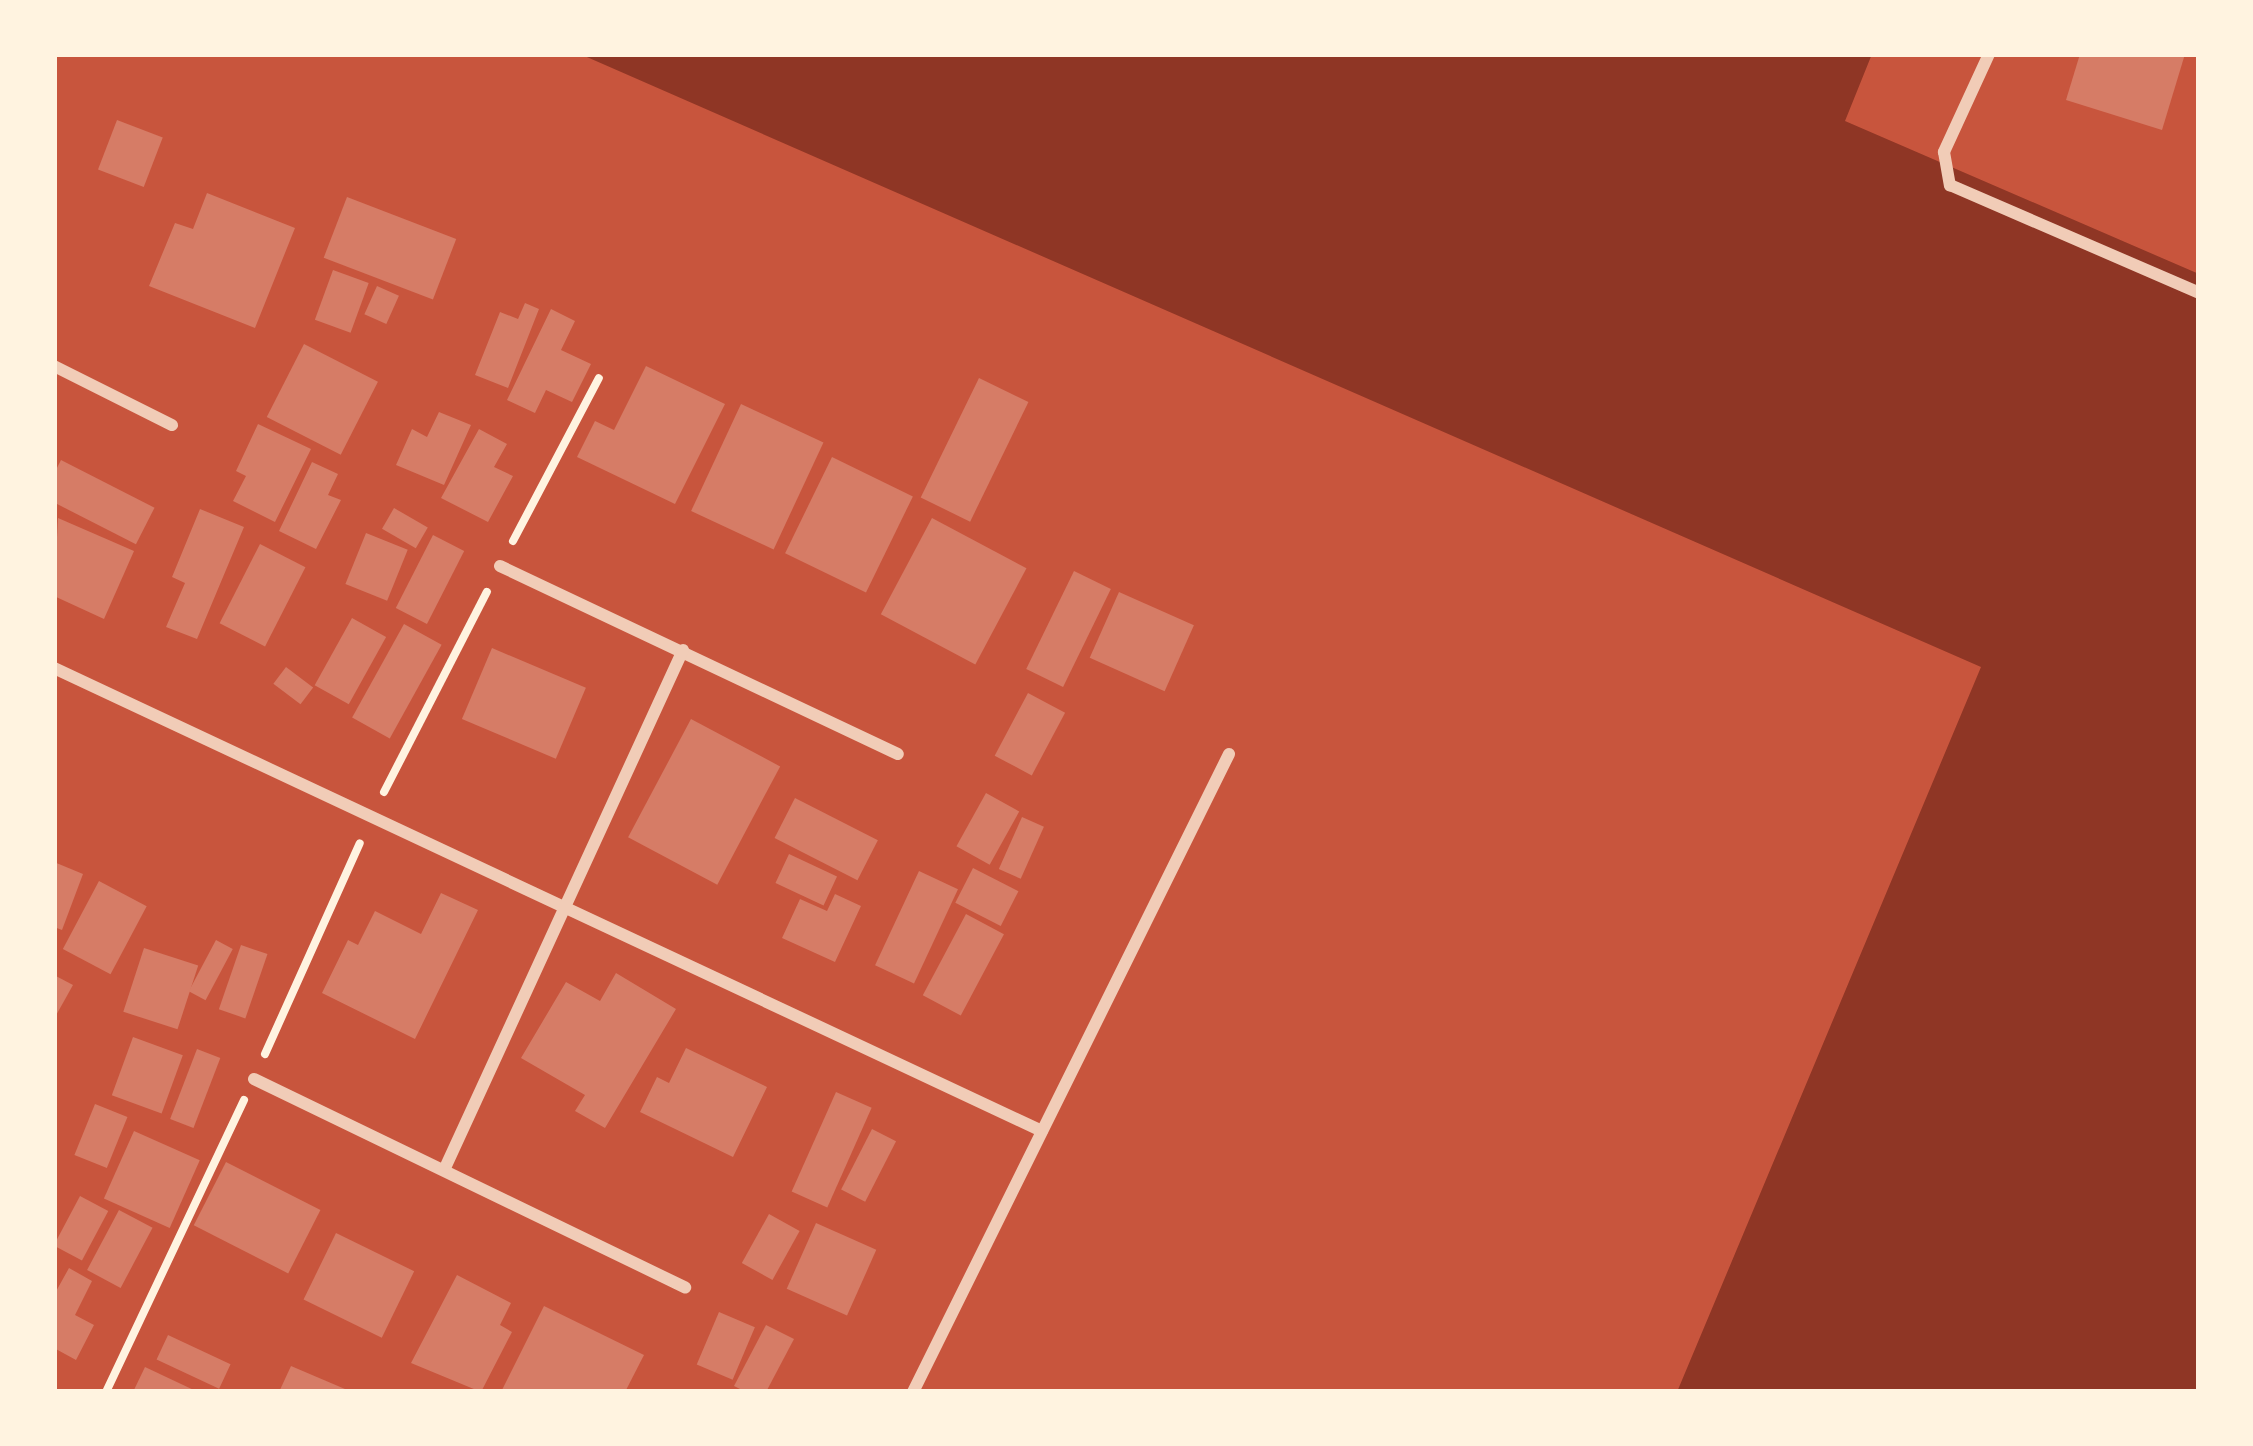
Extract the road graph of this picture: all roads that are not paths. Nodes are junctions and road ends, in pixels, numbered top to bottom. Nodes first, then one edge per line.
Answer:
1 (1989, 54) edge
2 (2199, 293) edge
3 (54, 366) edge
4 (172, 424) dead end
5 (500, 566) road end
6 (682, 650) junction
7 (54, 668) edge
8 (898, 754) dead end
9 (1229, 754) dead end
10 (561, 906) junction
11 (254, 1079) road end
12 (1042, 1132) junction
13 (445, 1168) junction
14 (685, 1288) dead end
15 (913, 1392) edge

1 - 2 street
3 - 4 street
5 - 6 street
6 - 8 street
6 - 10 street
7 - 10 street
9 - 12 street
10 - 12 street
10 - 13 street
11 - 13 street
12 - 15 street
13 - 14 street

